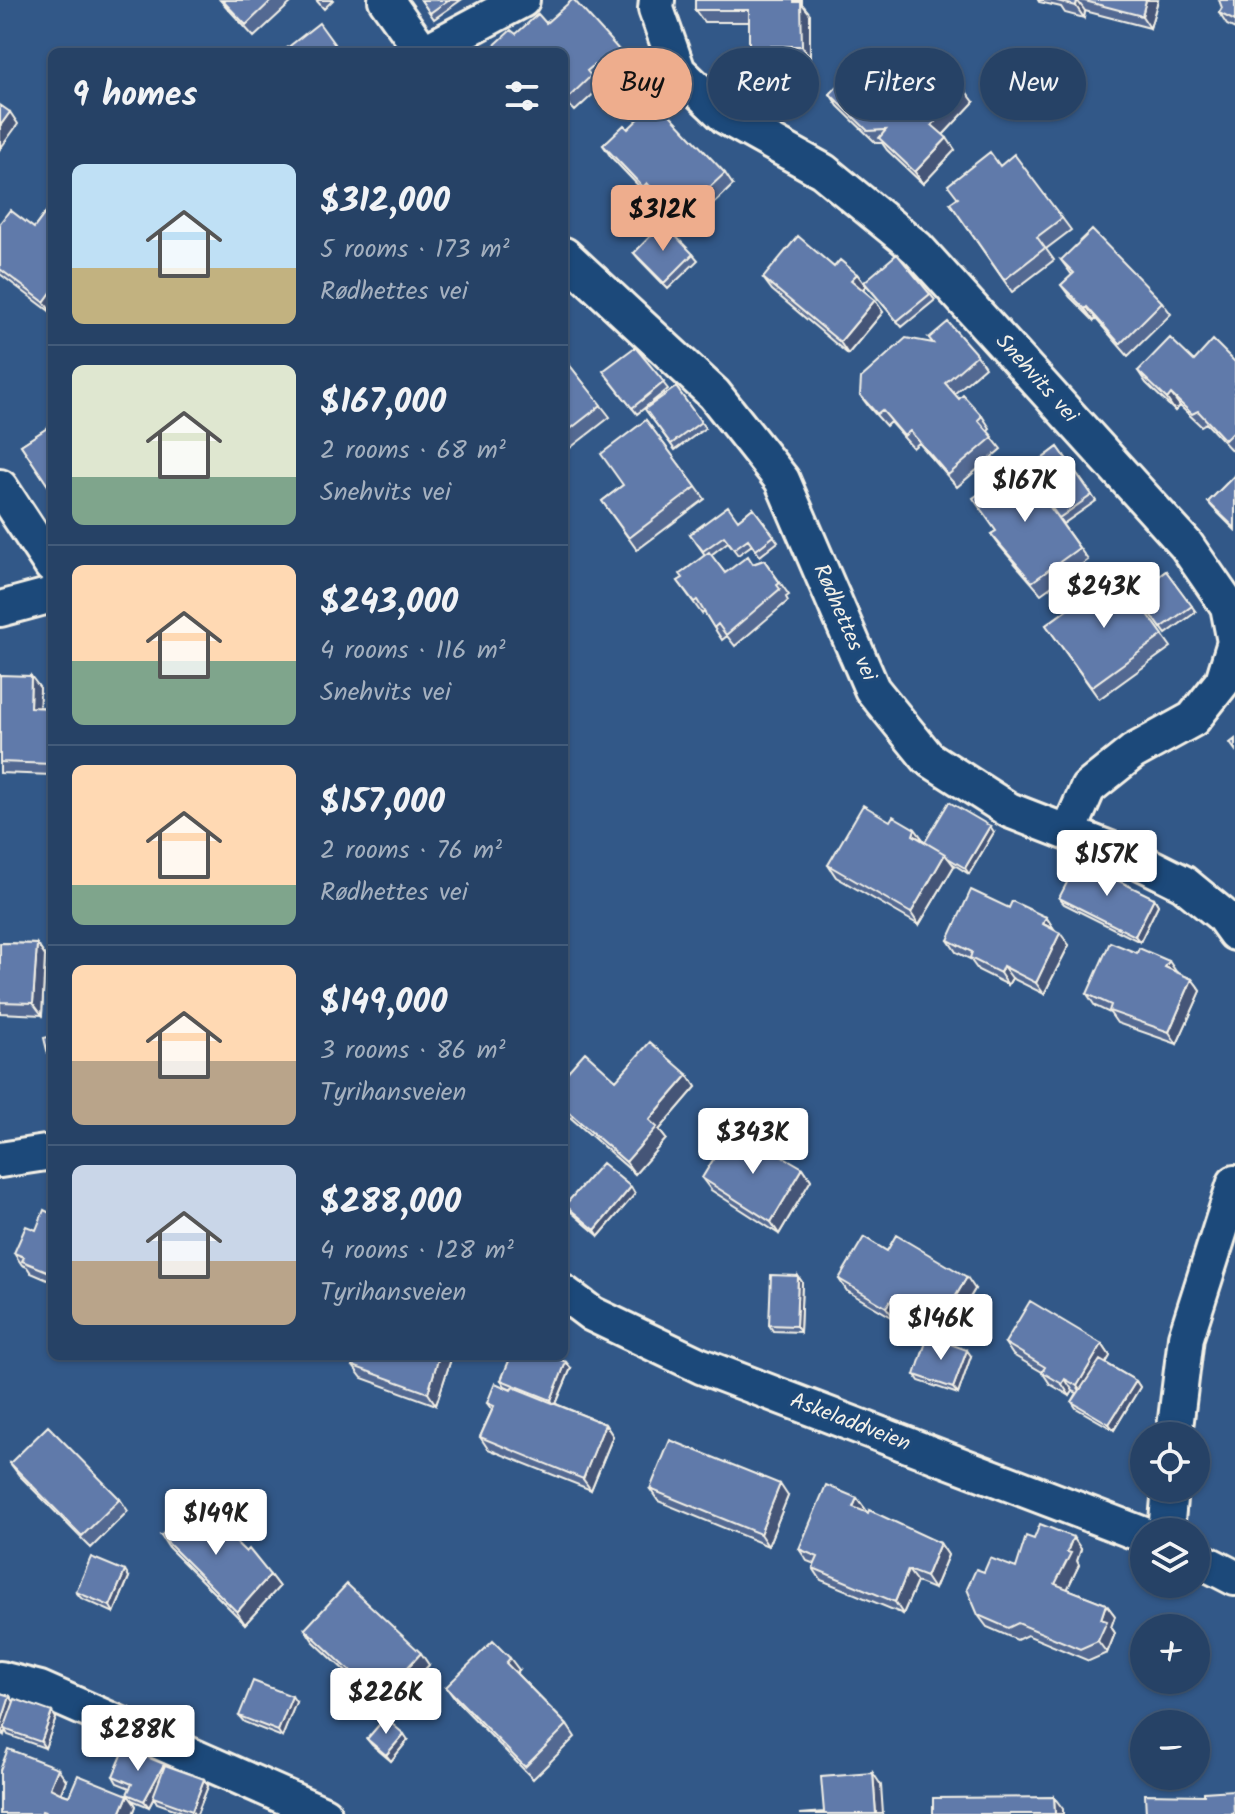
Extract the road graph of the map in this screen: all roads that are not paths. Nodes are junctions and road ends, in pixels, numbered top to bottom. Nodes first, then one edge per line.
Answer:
1 (386, 0) edge
2 (522, 0) edge
3 (657, 0) edge
4 (421, 48) edge
5 (432, 48) edge
6 (568, 259) edge
7 (0, 487) edge
8 (48, 560) edge
9 (48, 596) edge
10 (0, 609) edge
11 (1069, 831) junction
12 (1235, 933) edge
13 (48, 1153) edge
14 (0, 1160) edge
15 (1235, 1183) edge
16 (568, 1296) edge
17 (1176, 1422) edge
18 (1130, 1530) edge
19 (1210, 1565) edge
20 (1235, 1578) edge
21 (0, 1679) edge
22 (324, 1814) edge

1 - 4 street
2 - 5 street
3 - 11 street, Snehvits vei
6 - 11 street, Rødhettes vei
7 - 8 street
9 - 10 street
11 - 12 street, Rødhettes vei
13 - 14 street
15 - 17 street
16 - 18 street, Askeladdveien
19 - 20 street
21 - 22 street

